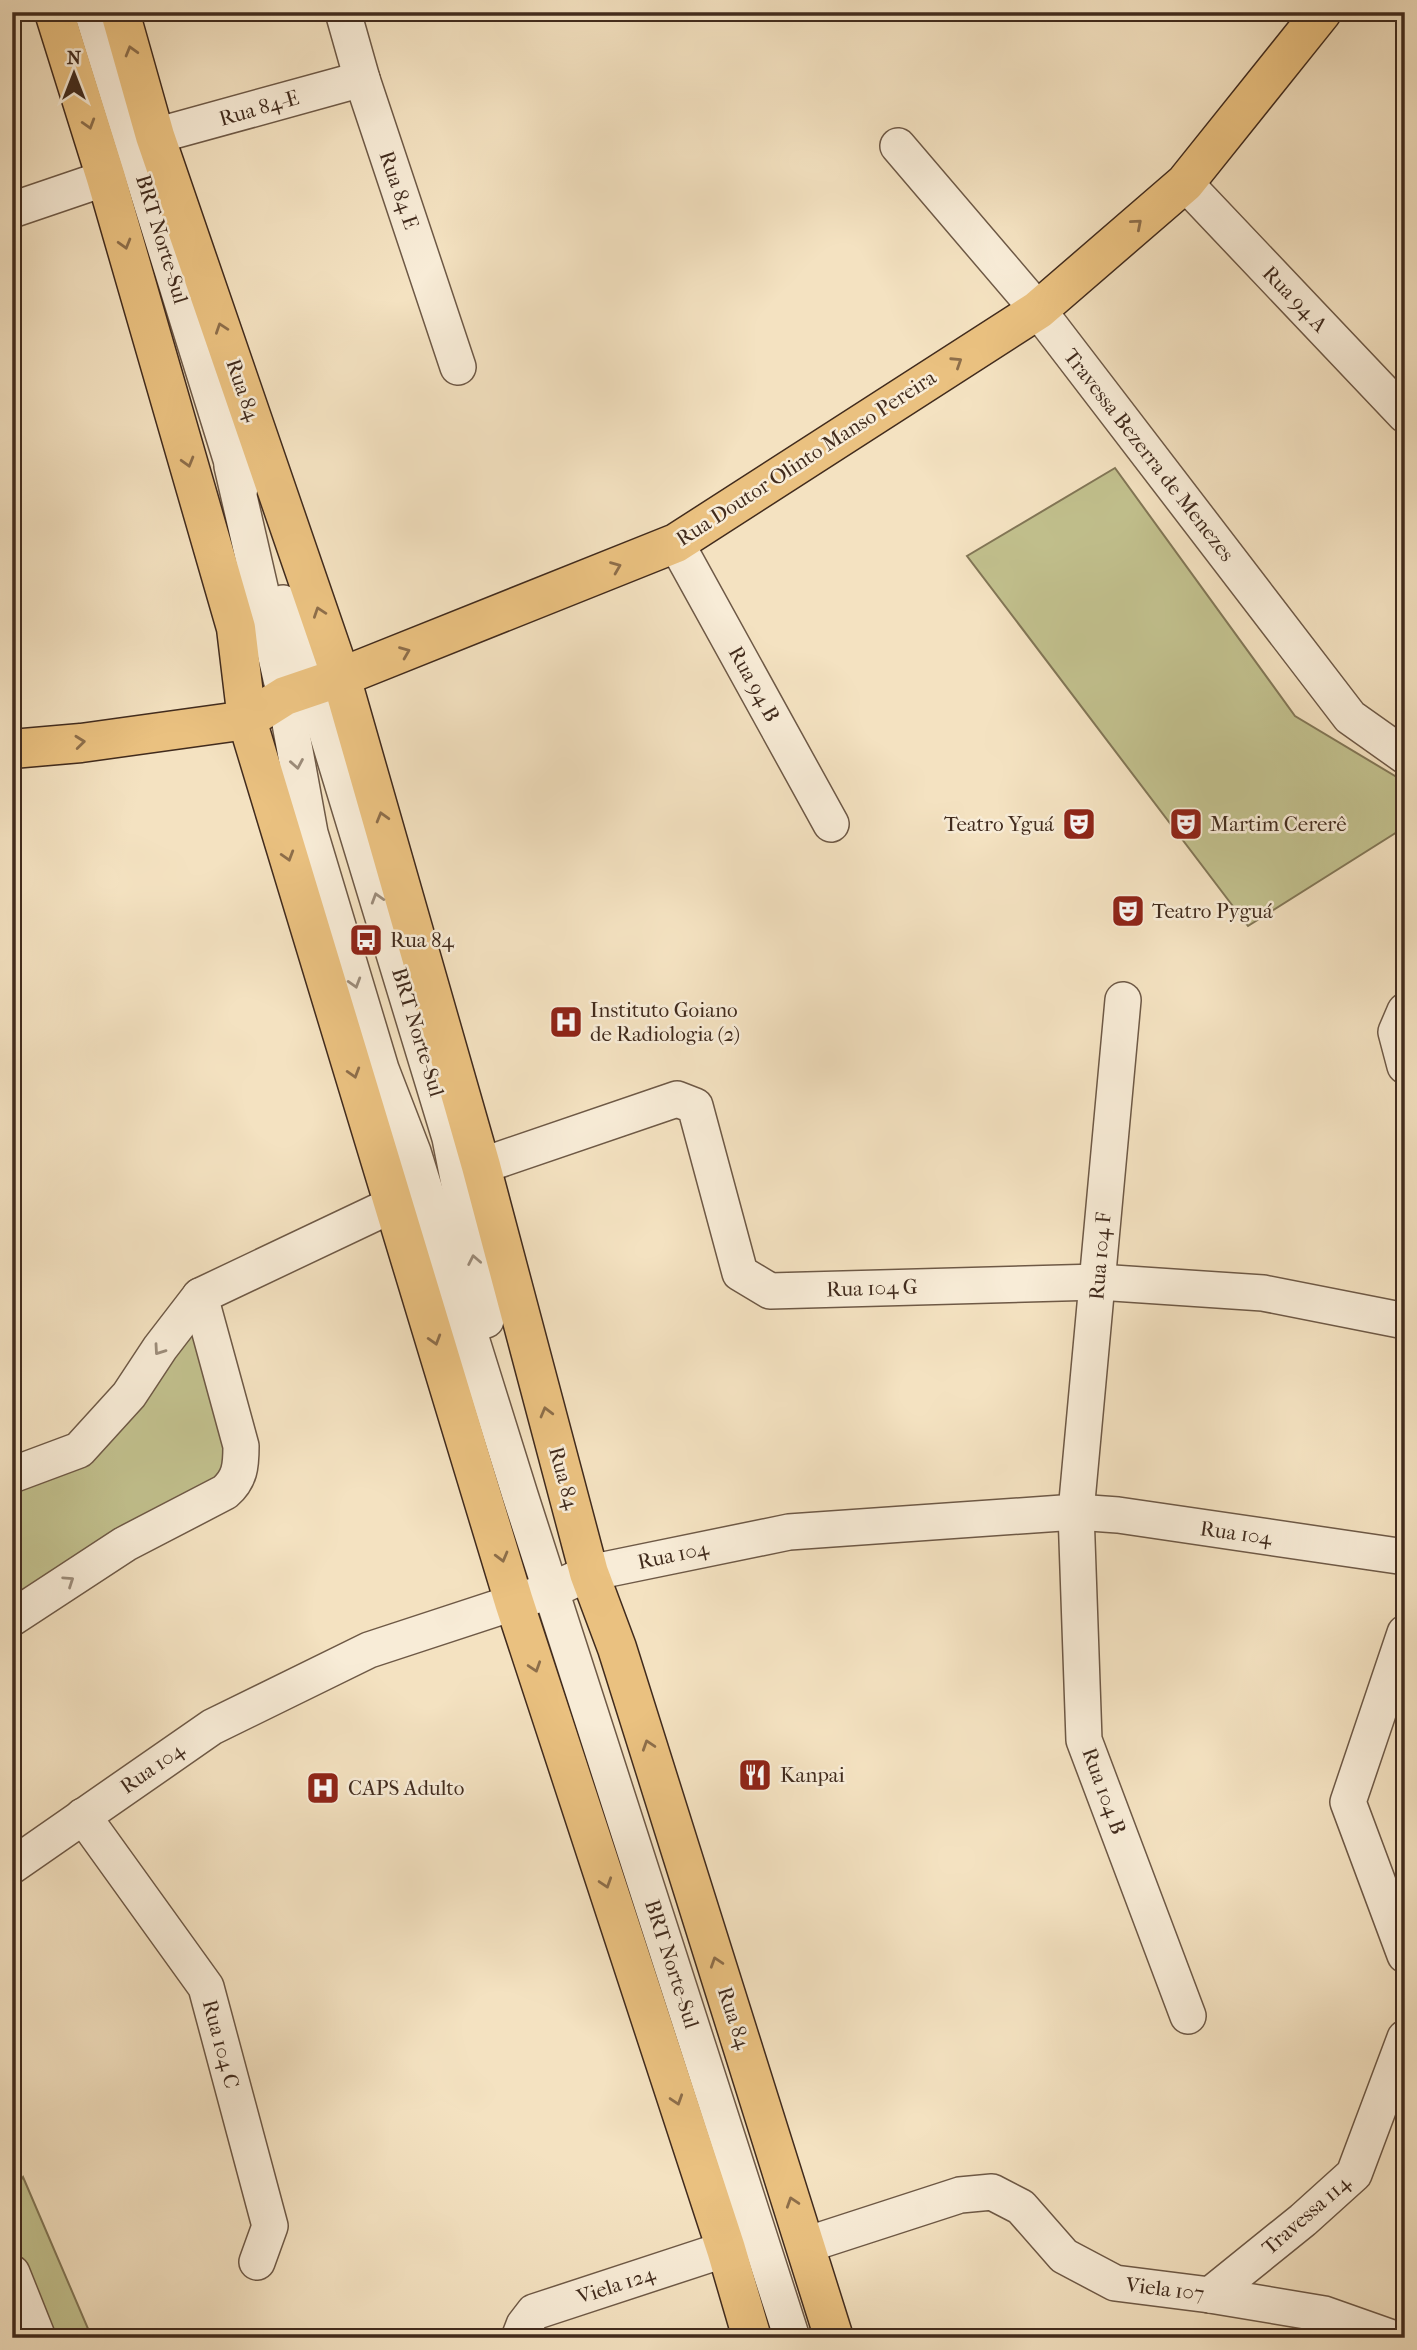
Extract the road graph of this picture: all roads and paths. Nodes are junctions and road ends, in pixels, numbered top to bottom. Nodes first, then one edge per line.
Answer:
1 (54, 12) edge
2 (92, 12) edge
3 (120, 12) edge
4 (344, 12) edge
5 (1322, 12) edge
6 (362, 79) junction
7 (156, 136) junction
8 (898, 146) dead end
9 (106, 178) junction
10 (1185, 183) junction
11 (12, 210) edge
12 (1038, 310) junction
13 (458, 367) dead end
14 (1405, 415) edge
15 (676, 543) junction
16 (313, 687) junction
17 (247, 720) junction
18 (12, 749) edge
19 (1405, 756) edge
20 (831, 824) dead end
21 (1123, 1000) dead end
22 (1405, 1011) edge
23 (1405, 1066) edge
24 (481, 1166) junction
25 (394, 1204) junction
26 (1098, 1282) junction
27 (200, 1296) junction
28 (1405, 1321) edge
29 (12, 1475) edge
30 (519, 1493) junction
31 (1076, 1512) junction
32 (1405, 1557) edge
33 (589, 1573) junction
34 (552, 1590) junction
35 (514, 1602) junction
36 (12, 1618) edge
37 (1405, 1633) edge
38 (83, 1816) junction
39 (12, 1866) edge
40 (1405, 1955) edge
41 (1188, 2016) dead end
42 (1405, 2038) edge
43 (806, 2245) junction
44 (726, 2249) junction
45 (257, 2262) dead end
46 (12, 2273) edge
47 (1210, 2295) junction
48 (38, 2338) edge
49 (519, 2338) edge
50 (752, 2338) edge
51 (792, 2338) edge
52 (834, 2338) edge
53 (1392, 2338) edge

1 -> 9 main road
2 - 16 street, BRT Norte-Sul
7 -> 3 main road, Rua 84
4 - 6 street, Rua 84 E
5 - 10 main road, Rua Doutor Olinto Manso Pereira
6 - 7 street, Rua 84-E
6 - 13 street, Rua 84 E
16 -> 7 main road, Rua 84
8 - 12 street, Travessa Bezerra de Menezes
9 - 11 street
9 -> 17 main road
12 -> 10 main road, Rua Doutor Olinto Manso Pereira
10 - 14 street, Rua 94 A
15 -> 12 main road, Rua Doutor Olinto Manso Pereira
12 - 19 street, Travessa Bezerra de Menezes
16 -> 15 main road, Rua Doutor Olinto Manso Pereira
15 - 20 street, Rua 94 B
16 - 17 main road, Rua Doutor Olinto Manso Pereira
24 -> 16 main road, Rua 84
30 -> 16 street, BRT Norte-Sul
16 -> 30 street, BRT Norte-Sul
18 -> 17 main road, Rua Doutor Olinto Manso Pereira
17 -> 25 main road
21 - 26 street, Rua 104 F
22 - 23 street
24 - 26 street, Rua 104 G
33 -> 24 main road, Rua 84
25 - 27 street
25 -> 35 main road
26 - 28 street, Rua 104 G
26 - 31 street, Rua 104 F
27 -> 29 street
36 -> 27 street
30 - 34 street, BRT Norte-Sul
31 - 32 street, Rua 104
31 - 33 street, Rua 104
31 - 41 street, Rua 104 B
33 - 34 street, Rua 104
43 -> 33 main road, Rua 84
34 - 35 street, Rua 104
34 - 51 street, BRT Norte-Sul
35 - 38 street, Rua 104
35 -> 44 main road
37 - 40 street
38 - 39 street, Rua 104
38 - 45 street, Rua 104 C
42 - 47 street, Travessa 114
43 - 47 street, Viela 107
43 - 52 main road, Rua 84
44 - 49 street, Viela 124
44 - 50 main road
46 - 48 street
47 - 53 street, Viela 107

